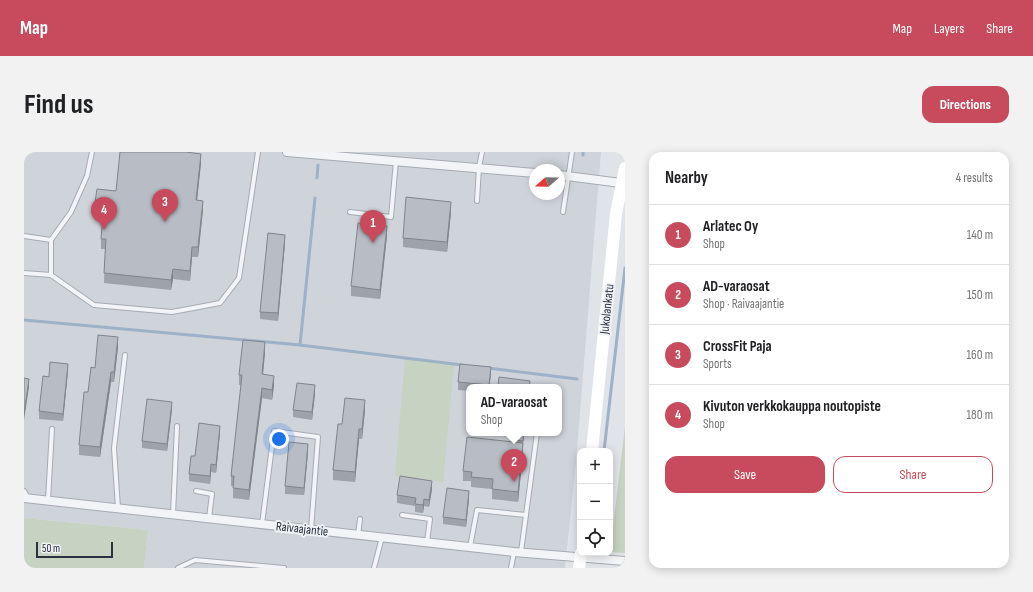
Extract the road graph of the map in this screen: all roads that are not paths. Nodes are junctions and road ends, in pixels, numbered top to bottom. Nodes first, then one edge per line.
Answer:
1 (92, 152) edge
2 (258, 152) edge
3 (287, 152) edge
4 (482, 152) edge
5 (572, 152) edge
6 (396, 161) junction
7 (479, 167) junction
8 (625, 168) edge
9 (529, 172) edge
10 (565, 176) edge
11 (569, 176) junction
12 (621, 183) junction
13 (477, 201) dead end
14 (350, 212) dead end
15 (563, 212) dead end
16 (24, 236) edge
17 (51, 240) junction
18 (24, 273) edge
19 (52, 275) junction
20 (125, 355) dead end
21 (177, 426) dead end
22 (52, 429) dead end
23 (537, 436) edge
24 (592, 448) edge
25 (24, 491) edge
26 (196, 491) dead end
27 (26, 499) edge
28 (48, 501) junction
29 (118, 508) junction
30 (173, 515) junction
31 (402, 515) dead end
32 (526, 516) junction
33 (209, 518) junction
34 (360, 519) dead end
35 (262, 524) junction
36 (311, 530) junction
37 (358, 535) junction
38 (382, 537) junction
39 (427, 542) junction
40 (470, 547) junction
41 (518, 552) junction
42 (580, 559) edge
43 (625, 561) edge
44 (178, 568) edge
45 (284, 568) edge
46 (374, 568) edge
47 (511, 568) edge

1 - 17 lane
2 - 19 lane
3 - 6 street
4 - 7 lane
5 - 11 lane
6 - 7 street
6 - 14 lane
7 - 9 street
7 - 13 lane
8 - 12 main road, Jukolankatu
10 - 11 street
11 - 12 street
11 - 15 lane
12 - 24 main road, Jukolankatu
16 - 17 lane
17 - 19 lane
18 - 19 lane
20 - 29 lane
21 - 30 lane
22 - 28 lane
23 - 32 lane
25 - 27 lane
26 - 33 lane
27 - 28 street, Raivaajantie
28 - 29 street, Raivaajantie
29 - 30 street, Raivaajantie
30 - 33 street, Raivaajantie
31 - 39 lane
32 - 40 lane
32 - 41 lane
33 - 35 street, Raivaajantie
34 - 37 lane
35 - 36 street, Raivaajantie
35 - 36 lane
36 - 37 street, Raivaajantie
37 - 38 street, Raivaajantie
38 - 39 street, Raivaajantie
38 - 46 lane
39 - 40 street, Raivaajantie
40 - 41 street, Raivaajantie
41 - 42 street, Raivaajantie
41 - 47 lane
42 - 43 street, Raivaajantie
44 - 45 lane

